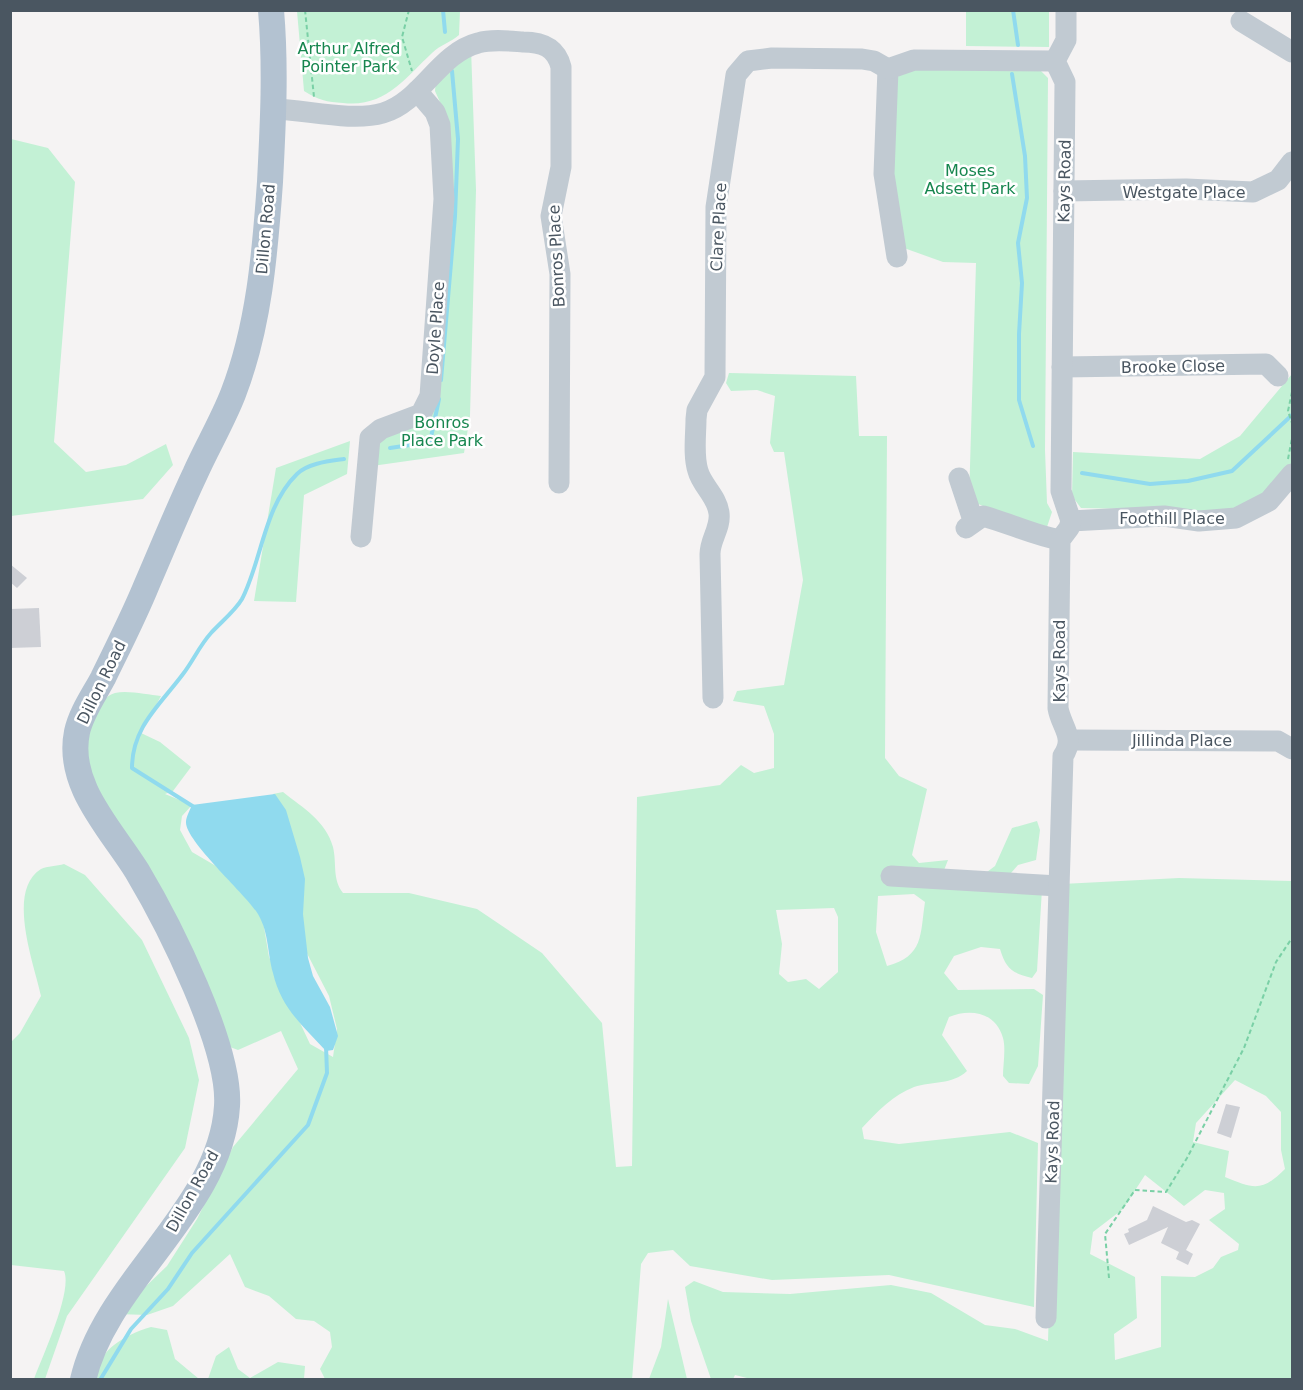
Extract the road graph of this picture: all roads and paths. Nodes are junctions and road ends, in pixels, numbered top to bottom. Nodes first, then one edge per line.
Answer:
1 (271, 10) edge
2 (305, 10) edge
3 (409, 10) edge
4 (1066, 10) edge
5 (1237, 21) edge
6 (1293, 52) edge
7 (1055, 61) junction
8 (888, 69) junction
9 (417, 91) junction
10 (310, 100) dead end
11 (274, 109) junction
12 (1293, 162) edge
13 (1064, 191) junction
14 (897, 257) dead end
15 (1062, 367) junction
16 (1278, 376) dead end
17 (1293, 392) edge
18 (1293, 423) edge
19 (1293, 474) edge
20 (958, 478) dead end
21 (559, 483) dead end
22 (1071, 520) junction
23 (361, 537) dead end
24 (1060, 540) junction
25 (714, 698) dead end
26 (1070, 740) junction
27 (1293, 749) edge
28 (891, 876) dead end
29 (1058, 886) junction
30 (1293, 938) edge
31 (1109, 1278) dead end
32 (1046, 1318) dead end
33 (83, 1380) edge

1 - 11 main road, Dillon Road
2 - 10 path
3 - 9 path
4 - 7 street
5 - 6 street
7 - 8 street
7 - 13 street, Kays Road
8 - 14 street
8 - 25 street, Clare Place
9 - 11 street, Bonros Place
9 - 21 street, Bonros Place
9 - 23 street, Doyle Place
11 - 33 main road, Dillon Road
12 - 13 street, Westgate Place
13 - 15 street, Kays Road
15 - 16 street, Brooke Close
15 - 22 street, Kays Road
17 - 18 path
19 - 22 street, Foothill Place
20 - 24 street
22 - 24 street, Kays Road
24 - 26 street, Kays Road
26 - 27 street, Jillinda Place
26 - 29 street, Kays Road
28 - 29 street
29 - 32 street, Kays Road
30 - 31 path

